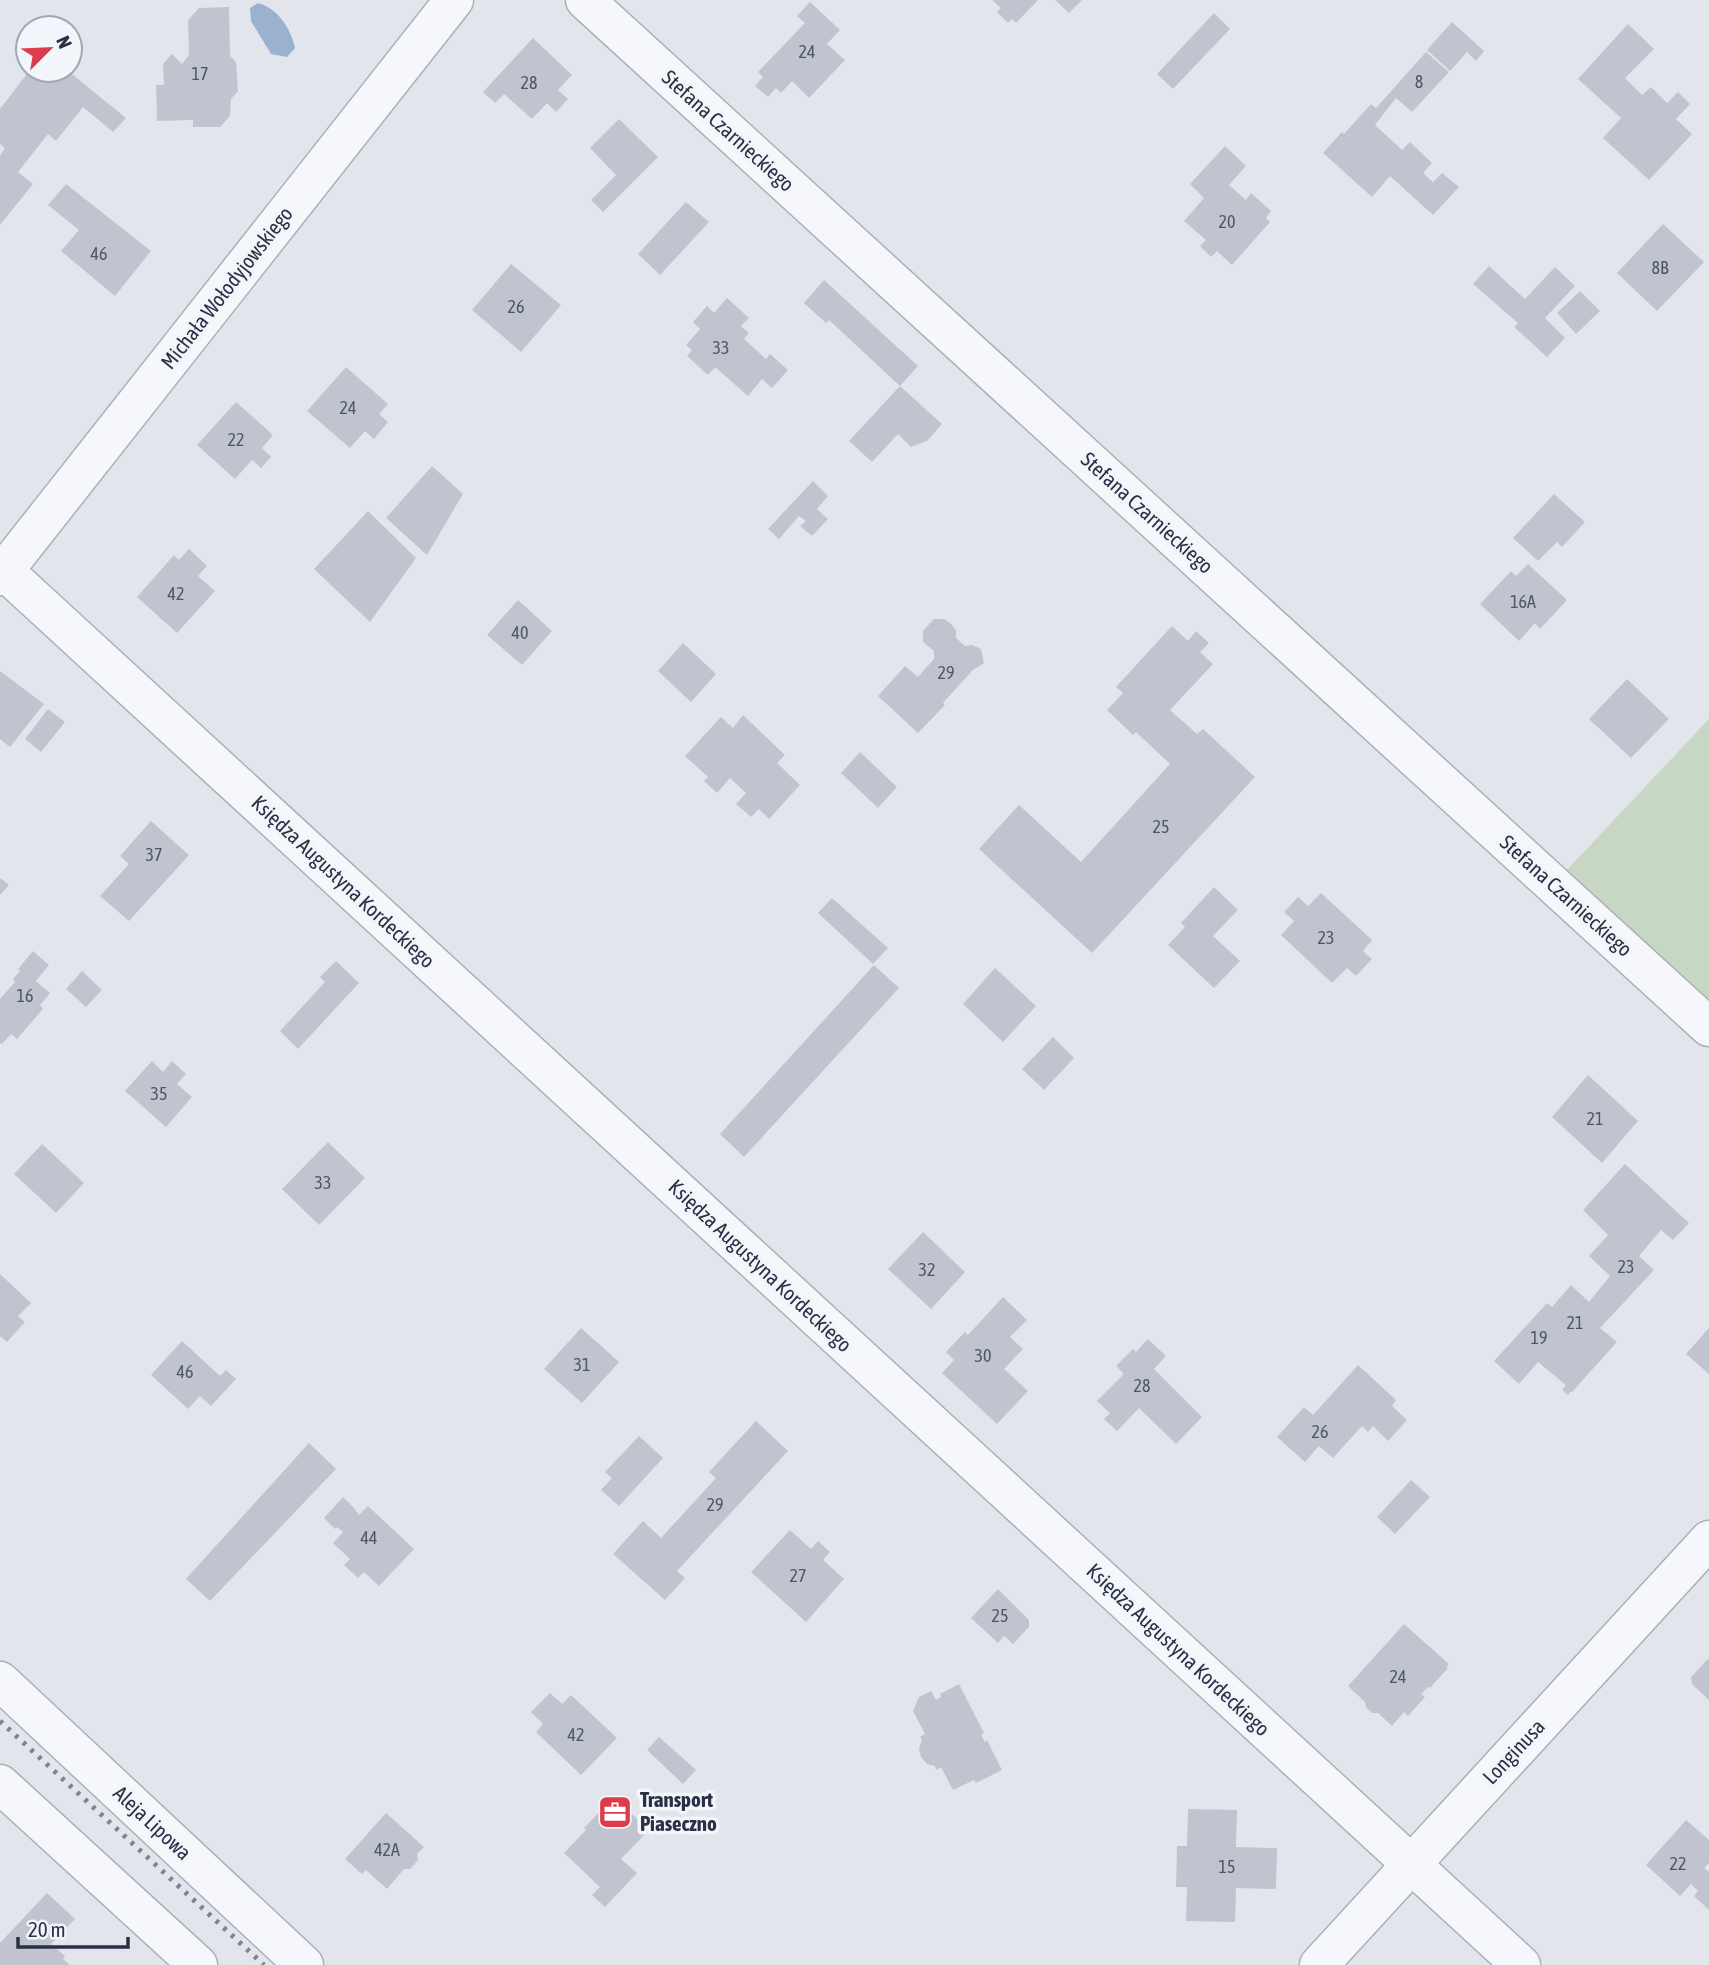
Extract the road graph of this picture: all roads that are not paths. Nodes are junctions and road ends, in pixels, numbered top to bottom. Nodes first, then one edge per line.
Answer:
1 (454, 0) edge
2 (585, 0) edge
3 (1, 571) edge
4 (1709, 1027) edge
5 (1709, 1540) edge
6 (0, 1681) edge
7 (0, 1784) edge
8 (1411, 1864) junction
9 (198, 1965) edge
10 (304, 1965) edge
11 (1319, 1965) edge
12 (1521, 1965) edge

1 - 3 street, Michała Wołodyjowskiego
2 - 4 street, Stefana Czarnieckiego
3 - 8 street, Księdza Augustyna Kordeckiego
5 - 8 street, Longinusa
6 - 10 street, Aleja Lipowa
7 - 9 street
8 - 11 street, Longinusa
8 - 12 street, Księdza Augustyna Kordeckiego

